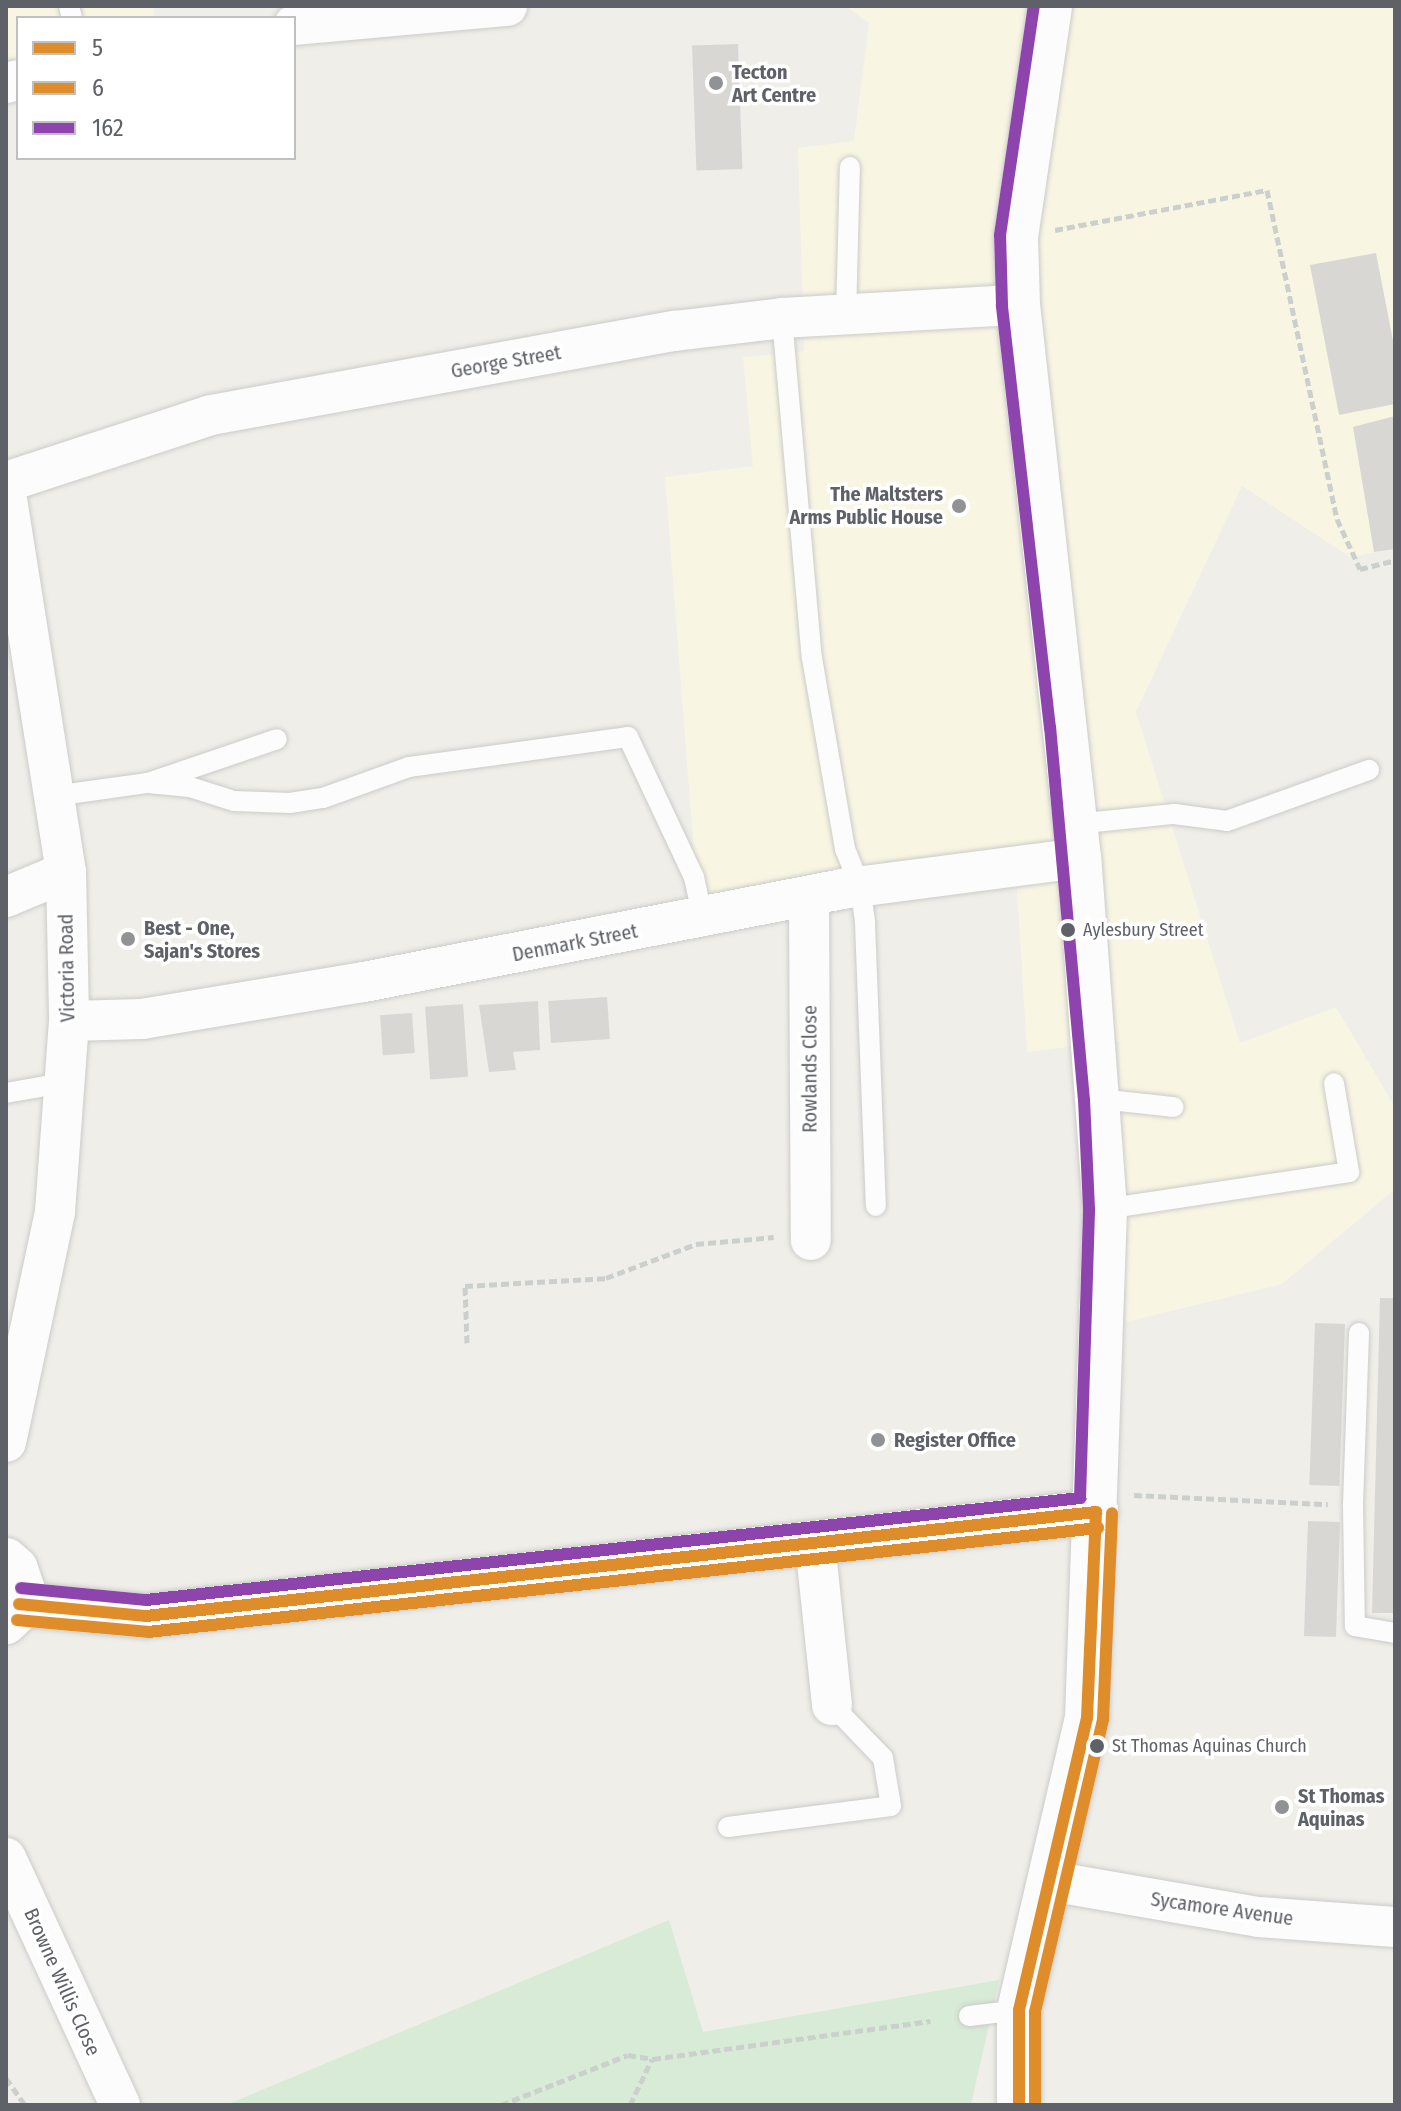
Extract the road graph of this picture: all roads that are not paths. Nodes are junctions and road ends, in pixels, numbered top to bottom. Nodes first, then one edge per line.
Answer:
1 (495, 6) edge
2 (507, 6) edge
3 (1050, 6) edge
4 (296, 25) edge
5 (850, 167) dead end
6 (1018, 305) junction
7 (846, 316) junction
8 (782, 318) junction
9 (6, 482) edge
10 (6, 493) edge
11 (11, 546) edge
12 (277, 739) dead end
13 (1369, 770) dead end
14 (148, 783) junction
15 (54, 796) junction
16 (1077, 841) junction
17 (66, 872) junction
18 (860, 886) junction
19 (6, 897) edge
20 (809, 899) junction
21 (703, 919) junction
22 (69, 1021) junction
23 (63, 1083) junction
24 (1334, 1083) dead end
25 (6, 1093) edge
26 (1100, 1099) junction
27 (1174, 1107) dead end
28 (876, 1206) dead end
29 (1105, 1209) junction
30 (811, 1237) road end
31 (1359, 1333) dead end
32 (6, 1442) edge
33 (1097, 1502) junction
34 (815, 1543) junction
35 (6, 1560) edge
36 (13, 1613) edge
37 (1395, 1633) edge
38 (832, 1705) joint
39 (728, 1827) dead end
40 (6, 1858) edge
41 (1050, 1881) junction
42 (1395, 1927) edge
43 (1019, 2010) junction
44 (969, 2016) dead end
45 (120, 2105) edge
46 (1019, 2105) edge

1 - 2 street
1 - 4 street
3 - 6 street
5 - 7 lane
6 - 7 street, George Street
6 - 16 street
7 - 8 street, George Street
8 - 9 street, George Street
8 - 18 lane
10 - 11 street, Victoria Road
11 - 15 street, Victoria Road
12 - 14 lane
13 - 16 lane
14 - 15 lane
14 - 21 lane
15 - 17 street, Victoria Road
16 - 18 street, Denmark Street
16 - 26 street
17 - 19 street
17 - 22 street, Victoria Road
18 - 20 street, Denmark Street
18 - 28 lane
20 - 21 street, Denmark Street
20 - 30 street, Rowlands Close
21 - 22 street, Denmark Street
22 - 23 street, Victoria Road
23 - 25 lane
23 - 32 street, Victoria Road
24 - 29 lane
26 - 27 lane
26 - 29 street
29 - 33 street
31 - 37 lane
33 - 34 street
33 - 41 street
34 - 36 street
34 - 38 street
35 - 36 street
38 - 39 lane
40 - 45 street, Browne Willis Close
41 - 42 street, Sycamore Avenue
41 - 43 street
43 - 44 lane
43 - 46 street

